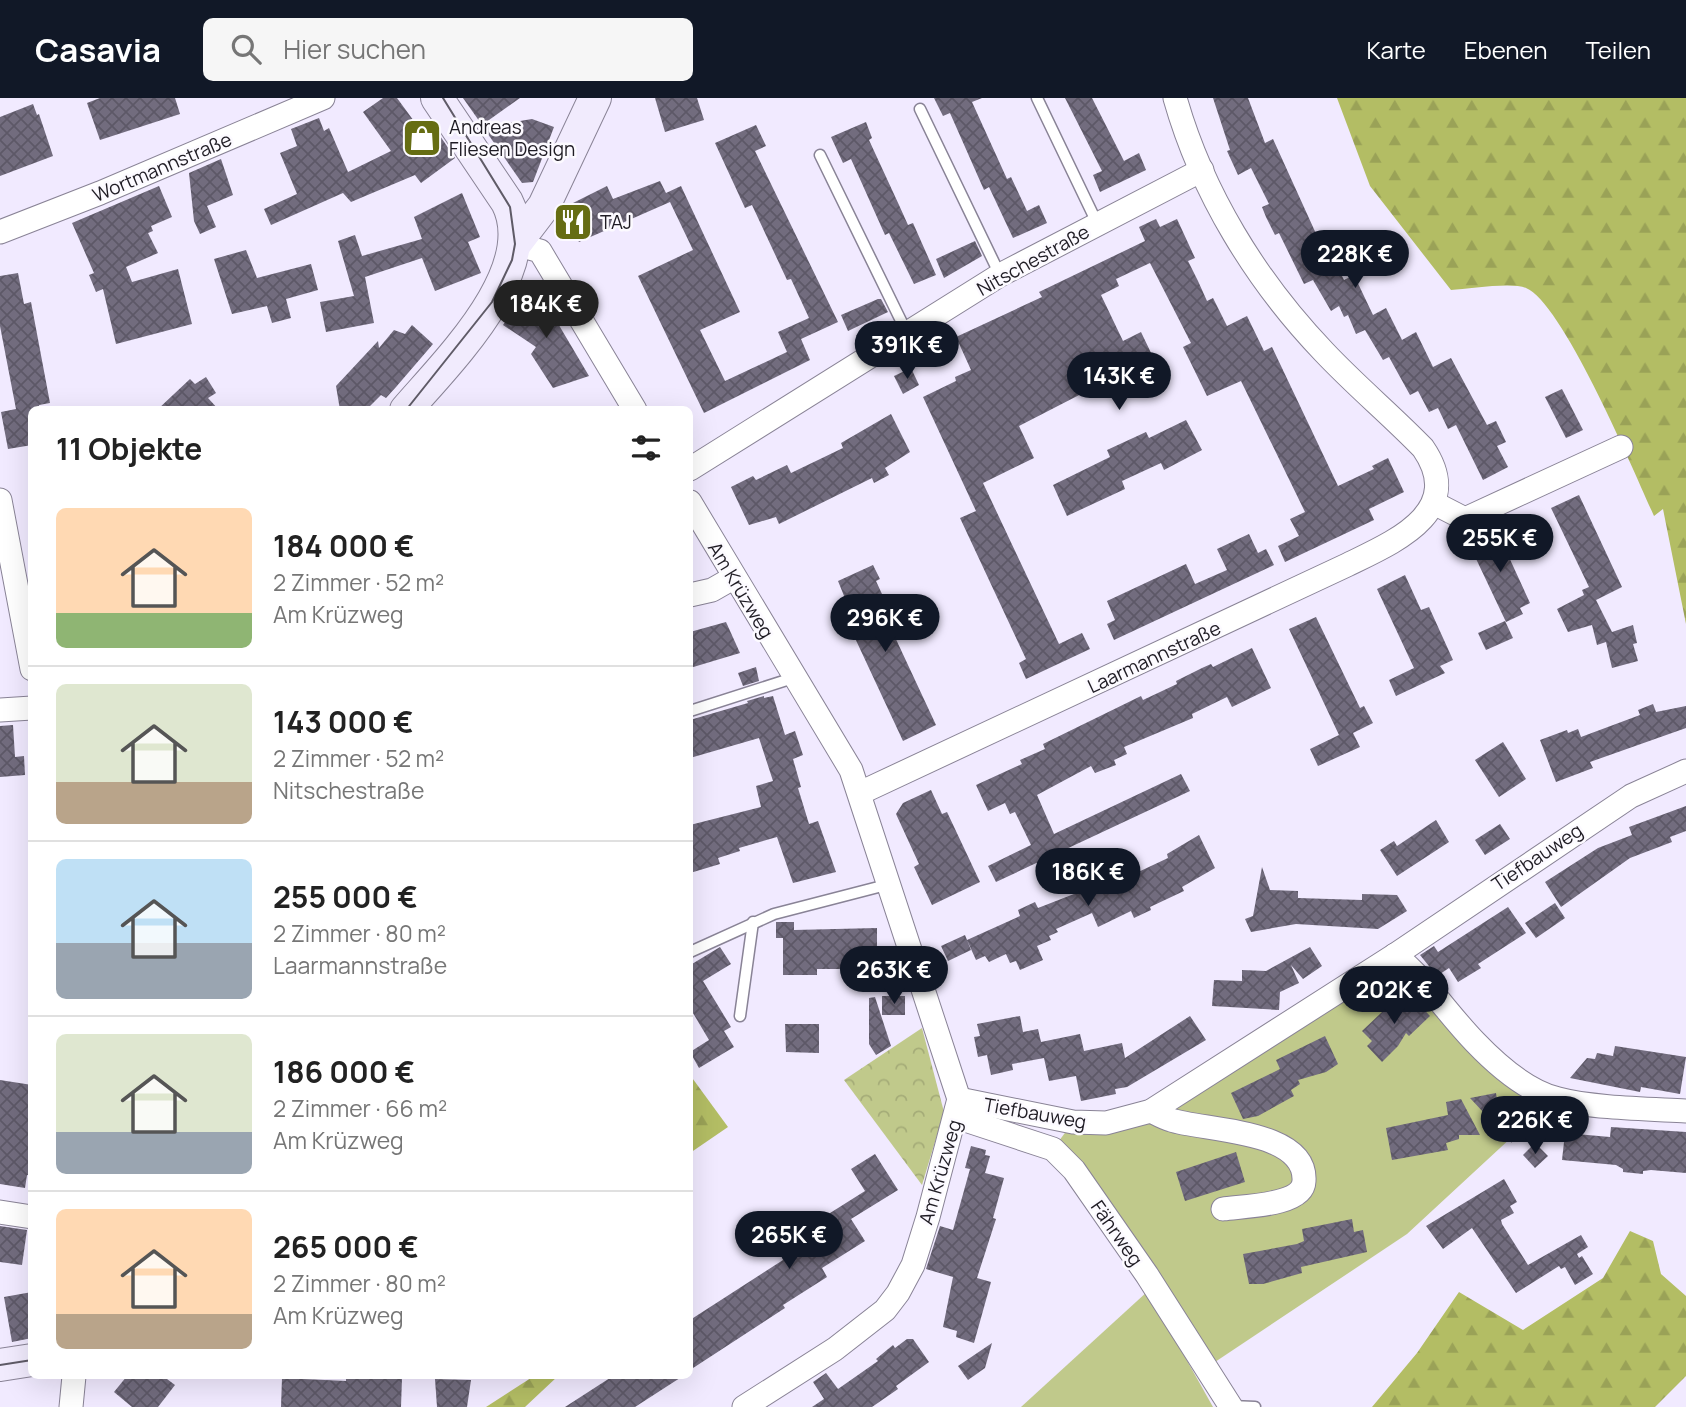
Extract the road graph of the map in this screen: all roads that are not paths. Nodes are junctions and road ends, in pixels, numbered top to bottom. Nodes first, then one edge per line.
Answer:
1 (323, 98) edge
2 (437, 98) edge
3 (595, 98) edge
4 (1037, 98) edge
5 (1175, 98) edge
6 (920, 109) dead end
7 (820, 155) dead end
8 (1202, 170) junction
9 (1098, 225) junction
10 (0, 232) edge
11 (515, 244) junction
12 (1000, 275) junction
13 (906, 333) junction
14 (409, 406) edge
15 (633, 406) edge
16 (1621, 447) dead end
17 (693, 467) edge
18 (0, 500) edge
19 (1434, 502) junction
20 (693, 507) edge
21 (733, 578) junction
22 (693, 594) edge
23 (28, 648) edge
24 (793, 678) junction
25 (28, 708) edge
26 (0, 710) edge
27 (693, 710) edge
28 (1686, 771) edge
29 (860, 793) junction
30 (890, 884) junction
31 (753, 922) junction
32 (693, 951) edge
33 (1395, 955) junction
34 (740, 1016) dead end
35 (958, 1108) junction
36 (1151, 1111) junction
37 (1686, 1111) edge
38 (1223, 1209) dead end
39 (0, 1212) edge
40 (28, 1216) edge
41 (28, 1361) edge
42 (0, 1365) edge
43 (74, 1379) edge
44 (71, 1407) edge
45 (744, 1407) edge
46 (1231, 1407) edge
47 (1255, 1407) edge

1 - 10 street, Wortmannstraße
2 - 11 street
3 - 11 street
4 - 9 lane
5 - 8 street
6 - 12 lane
7 - 13 lane
8 - 9 street, Nitschestraße
8 - 19 street
9 - 12 street, Nitschestraße
11 - 14 street
11 - 15 street
12 - 13 street, Nitschestraße
13 - 17 street, Nitschestraße
16 - 19 street
18 - 23 street
19 - 29 street, Laarmannstraße
20 - 21 street, Am Krüzweg
21 - 22 street
21 - 24 street, Am Krüzweg
24 - 27 lane
24 - 29 street, Am Krüzweg
25 - 26 street
28 - 33 street, Tiefbauweg
29 - 30 street, Am Krüzweg
30 - 31 lane
30 - 35 street, Am Krüzweg
31 - 32 lane
31 - 34 lane
33 - 36 street, Tiefbauweg
33 - 37 street
35 - 36 street, Tiefbauweg
35 - 45 street, Am Krüzweg
35 - 46 street, Fährweg
36 - 38 street
39 - 40 street
41 - 42 street
43 - 44 street
46 - 47 lane

